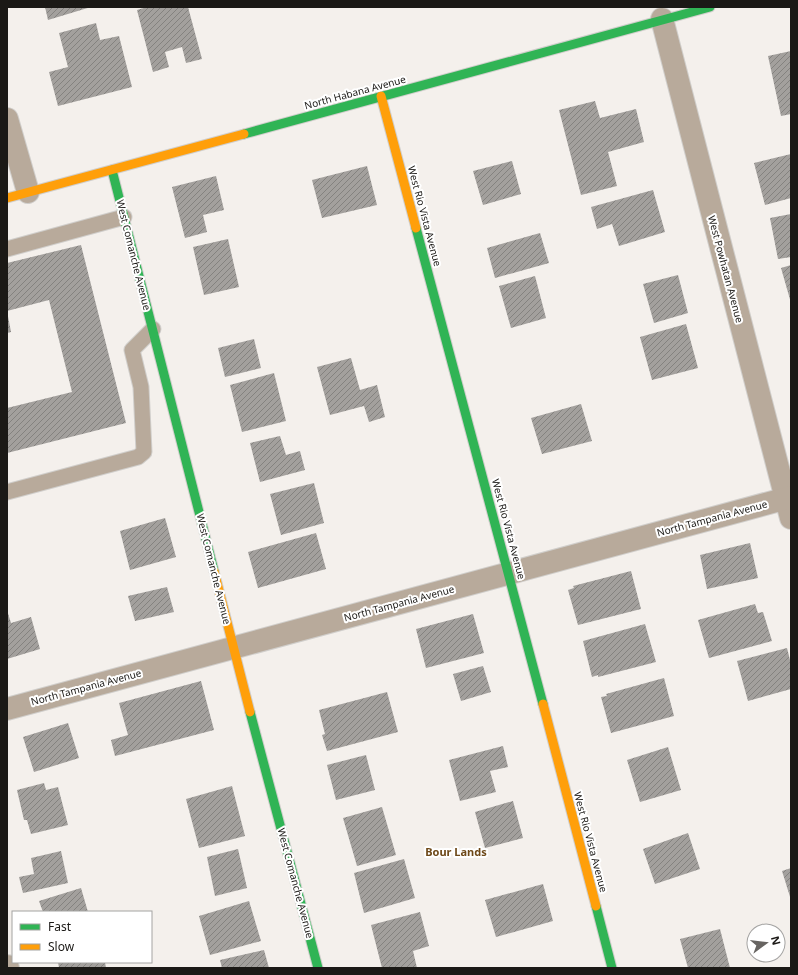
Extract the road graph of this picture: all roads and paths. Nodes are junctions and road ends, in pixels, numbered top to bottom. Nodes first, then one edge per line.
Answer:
1 (710, 7) edge
2 (662, 20) junction
3 (381, 96) junction
4 (7, 119) edge
5 (112, 170) junction
6 (28, 192) junction
7 (7, 198) edge
8 (124, 217) junction
9 (7, 249) edge
10 (152, 329) junction
11 (167, 385) junction
12 (141, 387) junction
13 (7, 492) edge
14 (789, 504) edge
15 (509, 573) junction
16 (233, 648) junction
17 (7, 709) edge
18 (318, 968) edge
19 (612, 968) edge

1 - 2 street, North Habana Avenue
2 - 3 street, North Habana Avenue
2 - 14 street, West Powhatan Avenue
3 - 5 street, North Habana Avenue
3 - 15 street, West Rio Vista Avenue
4 - 6 street
5 - 6 street, North Habana Avenue
5 - 8 street, West Comanche Avenue
6 - 7 street, North Habana Avenue
8 - 9 lane
8 - 10 street, West Comanche Avenue
10 - 11 street, West Comanche Avenue
10 - 12 lane
11 - 12 lane
11 - 16 street, West Comanche Avenue
12 - 13 lane
14 - 15 street, North Tampania Avenue
15 - 16 street, North Tampania Avenue
15 - 19 street, West Rio Vista Avenue
16 - 17 street, North Tampania Avenue
16 - 18 street, West Comanche Avenue

